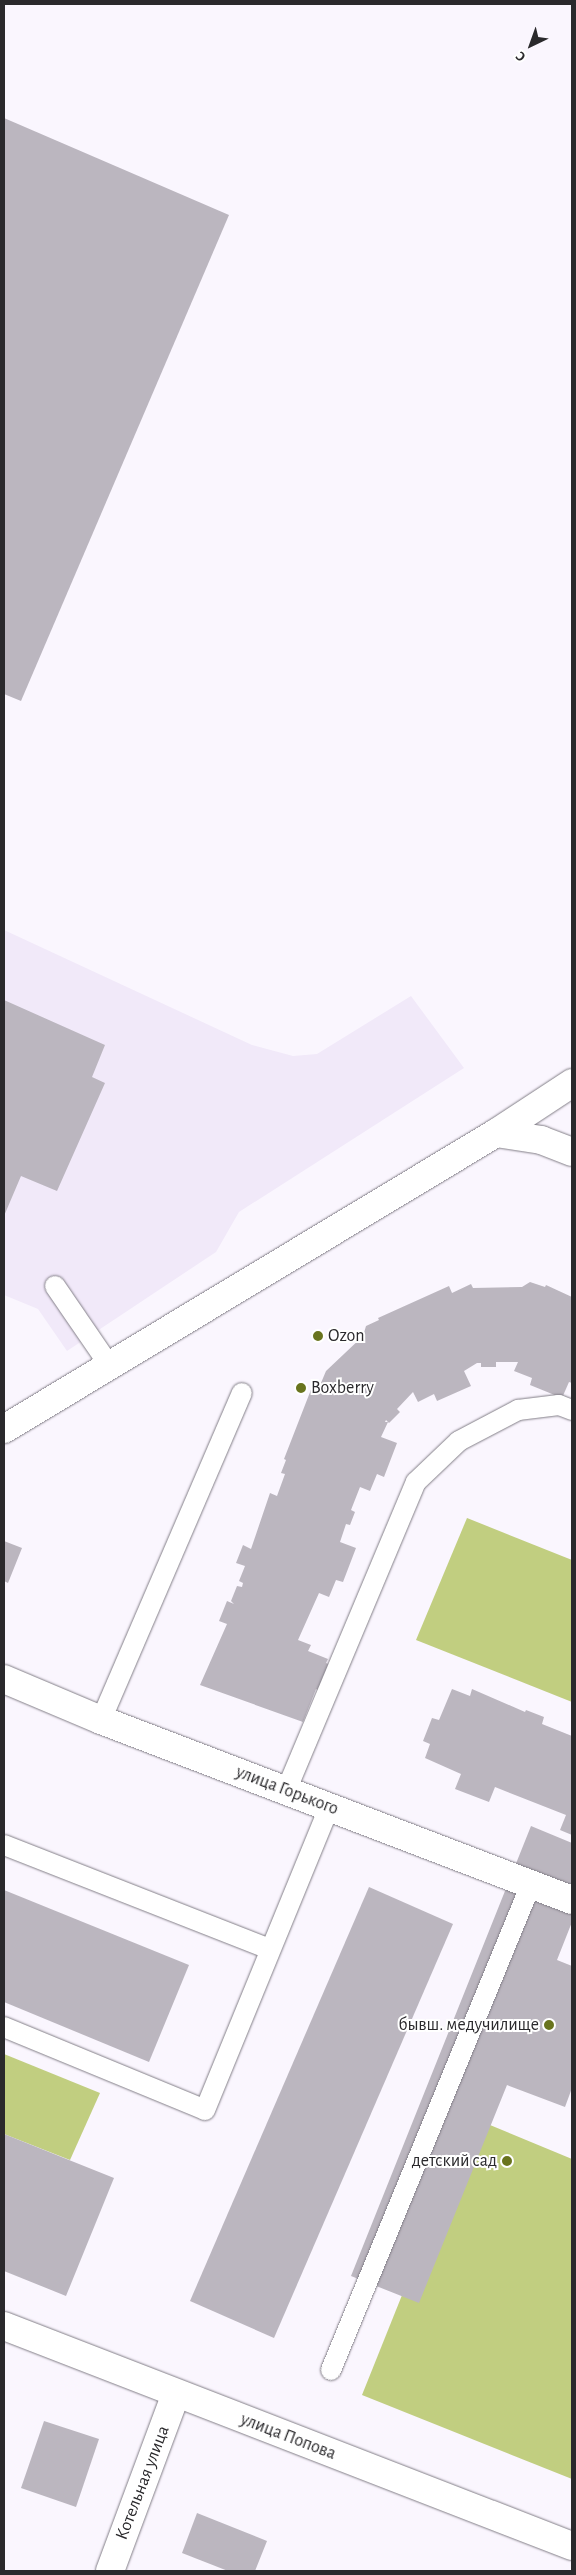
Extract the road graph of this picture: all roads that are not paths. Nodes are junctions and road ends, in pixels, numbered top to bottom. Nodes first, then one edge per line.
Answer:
1 (572, 1083) edge
2 (496, 1133) junction
3 (572, 1152) edge
4 (55, 1286) dead end
5 (109, 1364) junction
6 (242, 1393) dead end
7 (572, 1410) edge
8 (4, 1429) edge
9 (4, 1679) edge
10 (101, 1720) junction
11 (286, 1790) junction
12 (329, 1807) junction
13 (4, 1845) edge
14 (531, 1884) junction
15 (572, 1900) edge
16 (269, 1948) junction
17 (4, 2028) edge
18 (4, 2326) edge
19 (331, 2370) dead end
20 (176, 2394) junction
21 (572, 2546) edge
22 (110, 2571) edge

1 - 2 street
2 - 3 street
2 - 5 street
4 - 5 lane
5 - 8 street
6 - 10 lane
7 - 11 lane
9 - 10 street, улица Горького
10 - 11 street, улица Горького
11 - 12 street, улица Горького
12 - 14 street, улица Горького
12 - 16 lane
13 - 16 lane
14 - 15 street, улица Горького
14 - 19 lane
16 - 17 lane
18 - 20 street, улица Попова
20 - 21 street, улица Попова
20 - 22 street, Котельная улица

